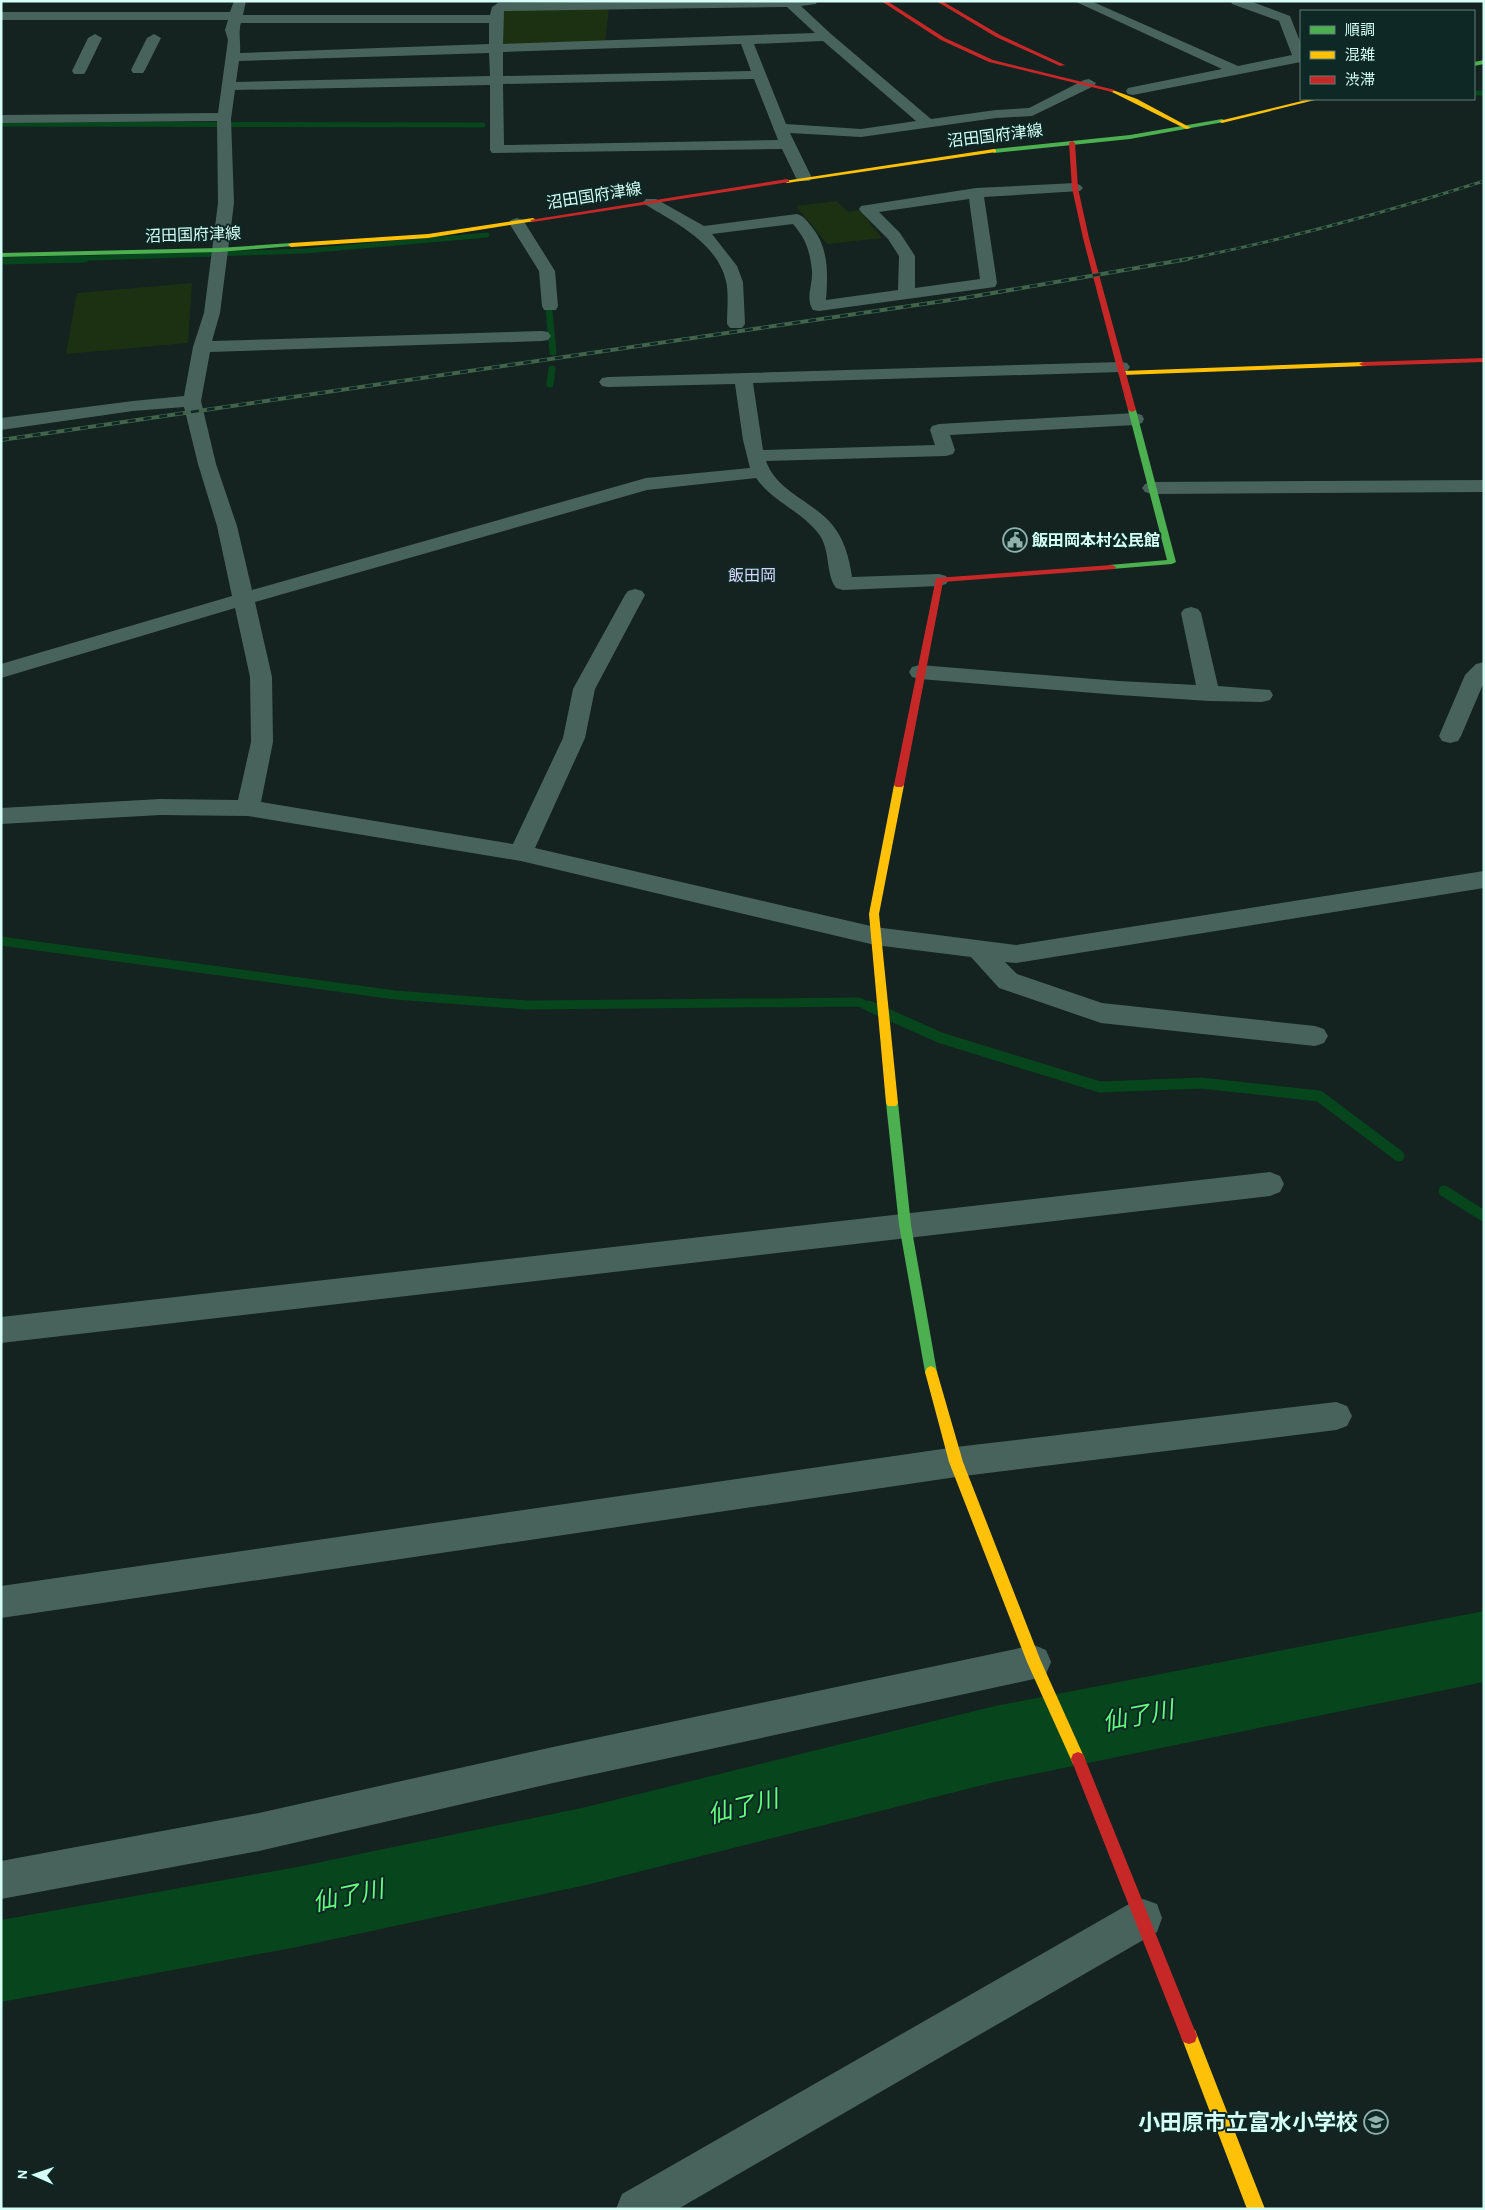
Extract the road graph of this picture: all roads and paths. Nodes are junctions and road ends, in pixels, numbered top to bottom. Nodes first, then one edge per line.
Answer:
1 (240, 1) edge
2 (811, 1) edge
3 (883, 1) edge
4 (938, 1) edge
5 (1080, 1) edge
6 (1237, 1) edge
7 (1254, 1) edge
8 (741, 3) edge
9 (790, 3) junction
10 (625, 4) edge
11 (1290, 15) dead end
12 (1, 16) edge
13 (235, 18) junction
14 (496, 19) junction
15 (826, 37) junction
16 (95, 38) dead end
17 (154, 38) dead end
18 (746, 40) junction
19 (498, 49) junction
20 (232, 57) junction
21 (138, 70) dead end
22 (79, 71) dead end
23 (1237, 71) junction
24 (759, 75) junction
25 (497, 81) junction
26 (1089, 84) junction
27 (229, 86) junction
28 (1133, 91) junction
29 (1312, 100) edge
30 (1, 119) edge
31 (224, 121) junction
32 (927, 123) junction
33 (780, 128) junction
34 (1188, 128) junction
35 (1072, 143) junction
36 (788, 144) junction
37 (804, 178) junction
38 (1075, 188) junction
39 (976, 193) junction
40 (650, 202) junction
41 (517, 223) junction
42 (701, 231) junction
43 (219, 250) junction
44 (1, 255) edge
45 (906, 295) junction
46 (550, 306) dead end
47 (736, 324) dead end
48 (542, 336) dead end
49 (202, 347) junction
50 (1484, 360) edge
51 (1122, 370) junction
52 (743, 378) junction
53 (608, 382) dead end
54 (192, 401) junction
55 (1136, 419) junction
56 (1, 424) edge
57 (759, 464) junction
58 (1484, 486) edge
59 (1152, 488) junction
60 (939, 580) junction
61 (634, 595) dead end
62 (244, 599) junction
63 (1191, 613) dead end
64 (1484, 669) edge
65 (1, 671) edge
66 (920, 672) junction
67 (1209, 694) junction
68 (1262, 695) dead end
69 (1450, 736) dead end
70 (248, 808) junction
71 (1, 816) edge
72 (521, 854) junction
73 (1484, 879) edge
74 (876, 936) junction
75 (979, 950) junction
76 (1315, 1036) dead end
77 (1270, 1184) dead end
78 (905, 1225) junction
79 (1, 1330) edge
80 (1336, 1416) dead end
81 (956, 1462) junction
82 (1, 1602) edge
83 (1034, 1662) junction
84 (1, 1880) edge
85 (1143, 1918) junction
86 (638, 2209) edge
87 (1256, 2209) edge

1 - 13 street
2 - 9 street
3 - 26 main road
4 - 28 main road
5 - 23 street
6 - 23 street
7 - 11 street
8 - 9 street
8 - 10 street
9 - 15 street
10 - 14 street
12 - 13 street
13 - 14 street
13 - 20 street
14 - 19 street
15 - 18 street
15 - 32 street
16 - 22 street
17 - 21 street
18 - 19 street
18 - 24 street
19 - 20 street
19 - 25 street
20 - 27 street
23 - 28 street
24 - 25 street
24 - 33 street
25 - 27 street
25 - 36 street
26 - 32 street
26 - 34 main road
27 - 31 street
28 - 34 main road
29 - 34 main road, 沼田国府津線
30 - 31 street
31 - 43 street
32 - 33 street
33 - 36 street
34 - 35 main road, 沼田国府津線
35 - 37 main road, 沼田国府津線
35 - 38 main road
36 - 37 street
37 - 40 main road, 沼田国府津線
38 - 39 street
38 - 51 main road
39 - 45 street
39 - 45 street
40 - 41 main road, 沼田国府津線
40 - 42 street
41 - 43 main road, 沼田国府津線
41 - 46 street
42 - 45 street
42 - 47 street
43 - 44 main road, 沼田国府津線
43 - 49 street
48 - 49 street
49 - 54 street
50 - 51 main road
51 - 52 street
51 - 55 main road
52 - 53 street
52 - 57 street
54 - 56 street
54 - 62 street
55 - 57 street
55 - 59 main road
57 - 60 street
57 - 62 street
58 - 59 street
59 - 60 main road
60 - 66 main road
61 - 72 street
62 - 65 street
62 - 70 street
63 - 67 street
64 - 69 street
66 - 67 street
66 - 74 main road
67 - 68 street
70 - 71 street
70 - 72 street
72 - 74 street
73 - 75 street
74 - 75 street
74 - 78 main road
75 - 76 street
77 - 78 street
78 - 79 street
78 - 81 main road
80 - 81 street
81 - 82 street
81 - 83 main road
83 - 84 street
83 - 85 main road
85 - 86 street
85 - 87 main road

